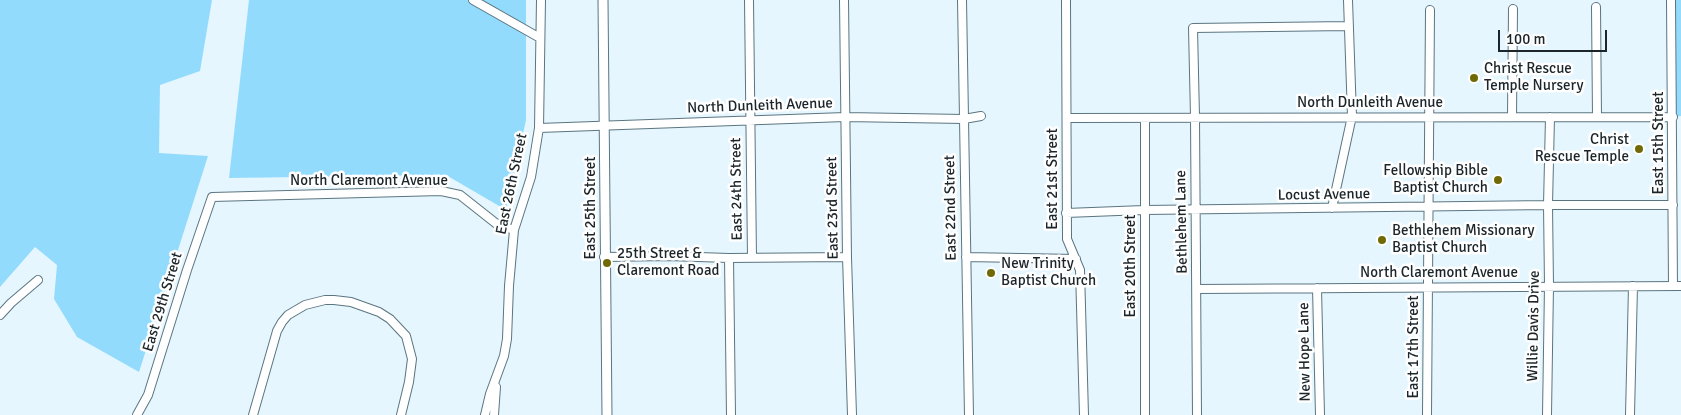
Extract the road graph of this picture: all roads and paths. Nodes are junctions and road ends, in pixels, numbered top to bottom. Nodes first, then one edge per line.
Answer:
1 (473, 0) edge
2 (541, 0) edge
3 (603, 0) edge
4 (749, 0) edge
5 (844, 0) edge
6 (962, 0) edge
7 (1066, 0) edge
8 (1348, 0) edge
9 (1671, 0) edge
10 (1596, 7) dead end
11 (1513, 9) dead end
12 (1430, 10) dead end
13 (1348, 26) junction
14 (540, 38) junction
15 (981, 116) dead end
16 (1352, 116) junction
17 (1430, 116) junction
18 (845, 117) junction
19 (1195, 117) junction
20 (1512, 117) junction
21 (1550, 117) junction
22 (1596, 117) junction
23 (1673, 117) junction
24 (1067, 118) junction
25 (1145, 118) junction
26 (964, 119) junction
27 (750, 120) junction
28 (605, 124) junction
29 (538, 128) junction
30 (212, 197) joint
31 (1548, 205) junction
32 (1673, 205) junction
33 (1430, 207) junction
34 (1332, 208) junction
35 (1144, 210) junction
36 (1196, 210) junction
37 (1066, 213) junction
38 (514, 230) junction
39 (604, 257) junction
40 (847, 257) junction
41 (966, 257) junction
42 (729, 258) junction
43 (752, 258) junction
44 (1076, 259) junction
45 (38, 280) dead end
46 (1549, 286) junction
47 (1632, 286) junction
48 (1677, 286) edge
49 (1428, 287) junction
50 (1318, 288) junction
51 (1197, 289) junction
52 (0, 315) edge
53 (498, 372) junction
54 (137, 415) edge
55 (253, 415) edge
56 (401, 415) edge
57 (485, 415) edge
58 (494, 415) edge
59 (607, 415) edge
60 (731, 415) edge
61 (852, 415) edge
62 (969, 415) edge
63 (1084, 415) edge
64 (1145, 415) edge
65 (1198, 415) edge
66 (1320, 415) edge
67 (1427, 415) edge
68 (1547, 415) edge
69 (1630, 415) edge

1 - 14 street
2 - 14 street, East 26th Street
3 - 28 street, East 25th Street
4 - 27 street, East 24th Street
5 - 18 street, East 23rd Street
6 - 26 street, East 22nd Street
7 - 24 street, East 21st Street
8 - 13 street
9 - 23 street, East 15th Street
10 - 22 street
11 - 20 street
12 - 17 street, East 17th Street
13 - 16 street
13 - 19 street, Bethlehem Lane
14 - 29 street, East 26th Street
15 - 26 street, North Dunleith Avenue
16 - 17 street, North Dunleith Avenue
16 - 19 street, North Dunleith Avenue
16 - 34 street
17 - 20 street, North Dunleith Avenue
17 - 33 street, East 17th Street
18 - 26 street, North Dunleith Avenue
18 - 27 street, North Dunleith Avenue
18 - 40 street, East 23rd Street
19 - 25 street, North Dunleith Avenue
19 - 36 street, Bethlehem Lane
20 - 21 street, North Dunleith Avenue
21 - 22 street, North Dunleith Avenue
21 - 31 street, Willie Davis Drive
22 - 23 street, North Dunleith Avenue
23 - 32 street, East 15th Street
24 - 25 street, North Dunleith Avenue
24 - 37 street, East 21st Street
25 - 35 street, East 20th Street
26 - 41 street, East 22nd Street
27 - 28 street, North Dunleith Avenue
27 - 43 street, East 24th Street
28 - 29 street, North Dunleith Avenue
28 - 39 street, East 25th Street
29 - 38 street, East 26th Street
30 - 38 street, North Claremont Avenue
30 - 54 street, East 29th Street
31 - 32 street, Locust Avenue
31 - 33 street, Locust Avenue
31 - 46 street, Willie Davis Drive
32 - 48 street, East 15th Street
33 - 34 street, Locust Avenue
33 - 49 street, East 17th Street
34 - 36 street, Locust Avenue
35 - 36 street, Locust Avenue
35 - 37 street, Locust Avenue
35 - 64 street, East 20th Street
36 - 51 street, Bethlehem Lane
37 - 44 street, East 21st Street
38 - 53 street, East 26th Street
39 - 42 street
39 - 59 street, East 25th Street
40 - 43 street
40 - 61 street, East 23rd Street
41 - 44 street
41 - 62 street, East 22nd Street
42 - 43 street
42 - 60 street, East 24th Street
44 - 63 street, East 21st Street
45 - 52 street
46 - 47 street, North Claremont Avenue
46 - 49 street, North Claremont Avenue
46 - 68 street, Willie Davis Drive
47 - 48 street, North Claremont Avenue
47 - 69 street
49 - 50 street, North Claremont Avenue
49 - 67 street, East 17th Street
50 - 51 street, North Claremont Avenue
50 - 66 street, New Hope Lane
51 - 65 street, Bethlehem Lane
53 - 57 street
53 - 58 street
55 - 56 street

